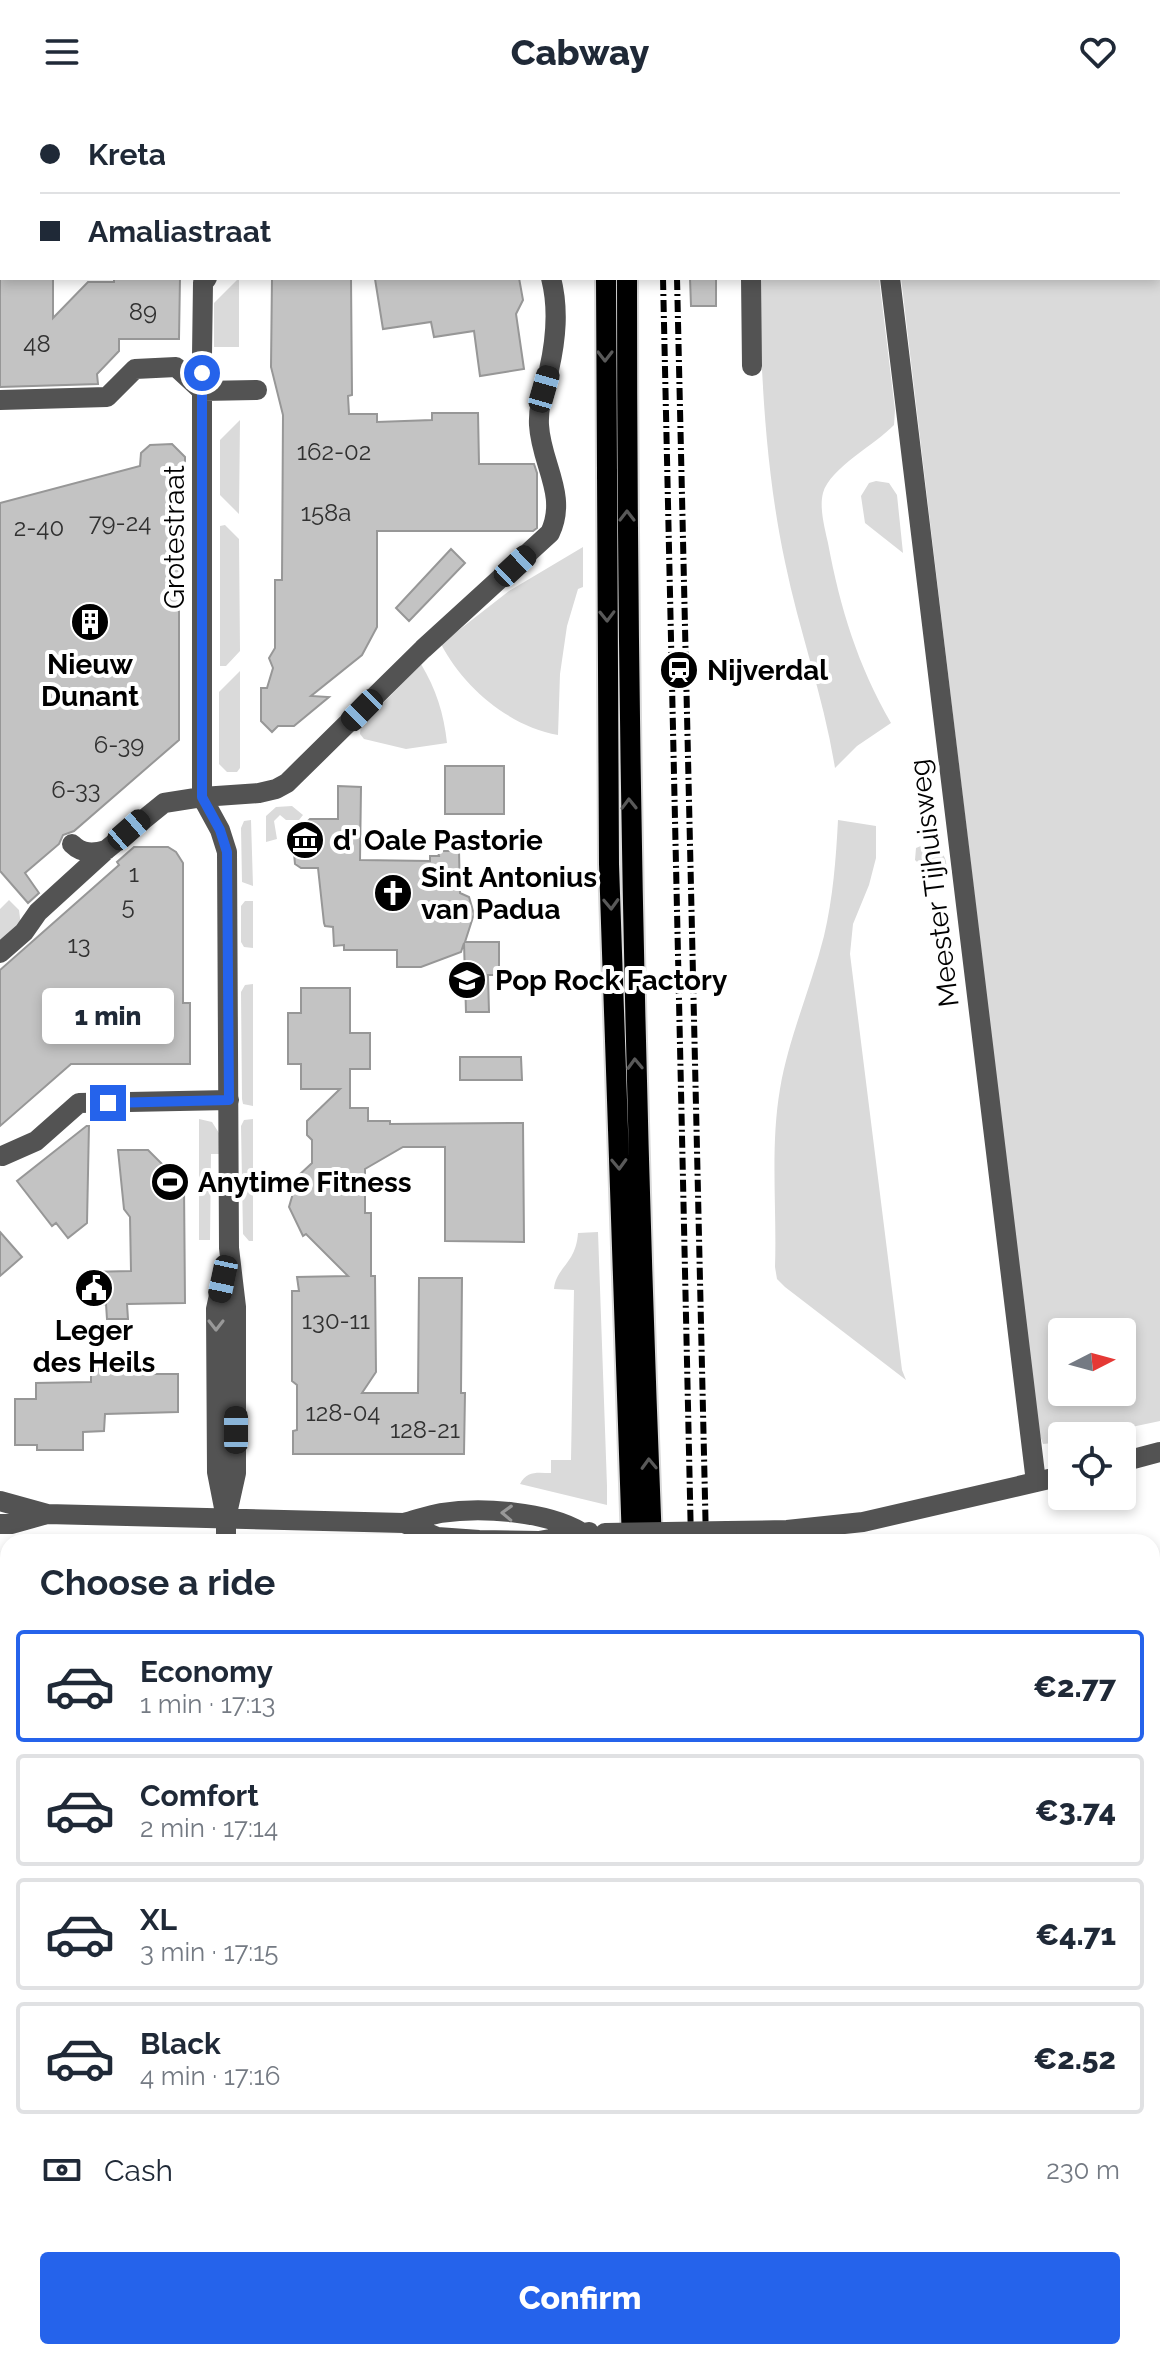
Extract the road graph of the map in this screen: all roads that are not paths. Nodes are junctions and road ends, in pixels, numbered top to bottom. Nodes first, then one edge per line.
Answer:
1 (205, 280) edge
2 (552, 280) edge
3 (606, 280) edge
4 (627, 280) edge
5 (751, 280) edge
6 (890, 280) edge
7 (752, 366) dead end
8 (257, 390) dead end
9 (202, 391) junction
10 (0, 400) edge
11 (202, 797) junction
12 (72, 844) dead end
13 (106, 850) junction
14 (0, 953) edge
15 (229, 1100) junction
16 (2, 1156) edge
17 (1160, 1452) edge
18 (1136, 1458) edge
19 (1048, 1479) edge
20 (1036, 1482) junction
21 (0, 1501) edge
22 (47, 1514) junction
23 (226, 1518) junction
24 (0, 1524) edge
25 (226, 1534) edge
26 (430, 1534) edge
27 (572, 1534) edge
28 (632, 1534) edge
29 (652, 1534) edge
30 (763, 1534) edge
31 (798, 1534) edge

1 - 9 street, Grotestraat
2 - 11 street
3 -> 28 main road
29 -> 4 main road
5 - 7 street
6 - 20 street, Meester Tijhuisweg
8 - 9 street
9 - 10 street
9 - 11 street, Grotestraat
11 - 13 street
11 - 15 street, Grotestraat
12 - 13 street
13 - 14 street
15 - 16 street
15 - 23 street, Grotestraat
17 - 18 street
19 - 20 street
20 - 31 street
21 - 22 street
22 - 23 street
22 - 24 street
23 - 25 street, Grotestraat
23 - 26 street, bridge
27 - 30 street, bridge

